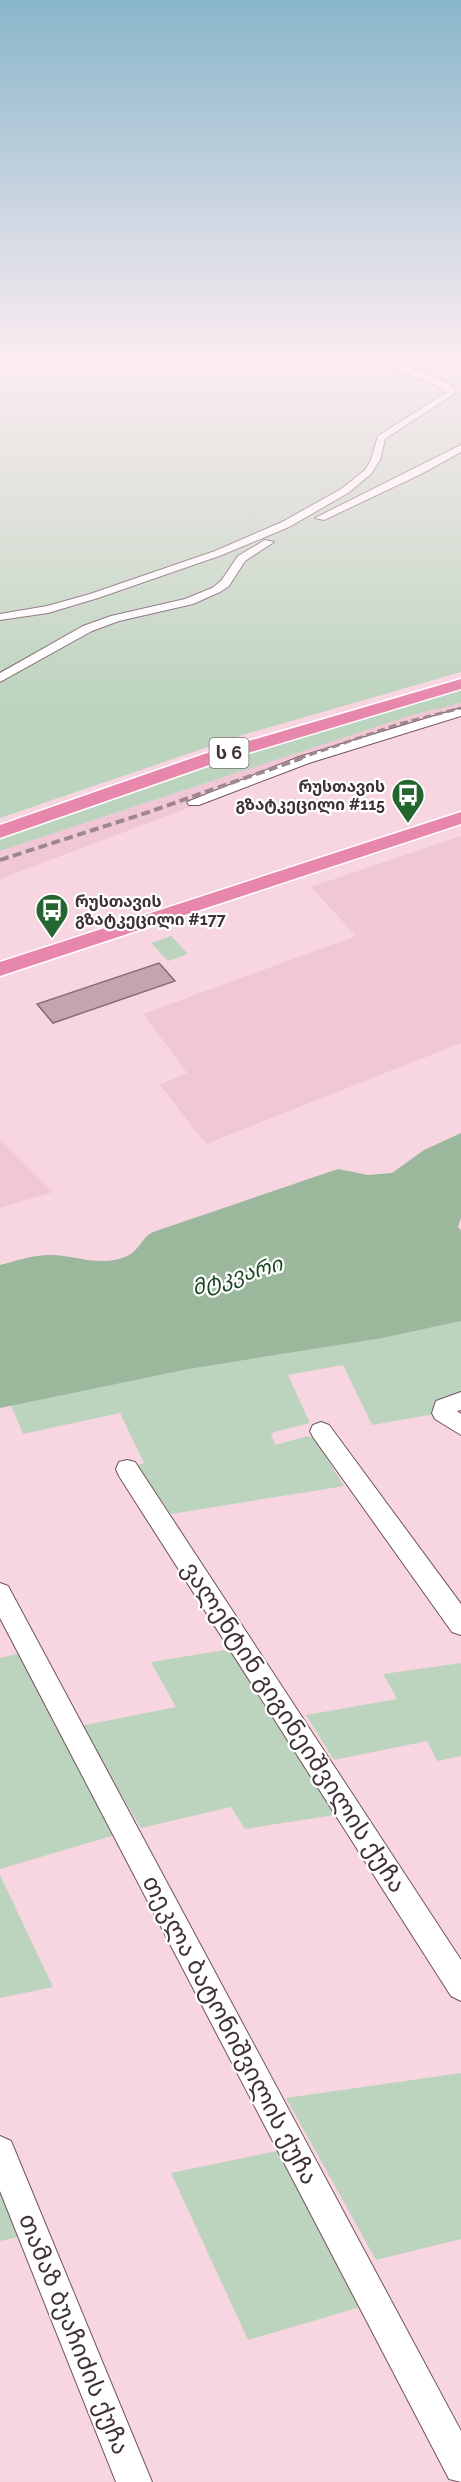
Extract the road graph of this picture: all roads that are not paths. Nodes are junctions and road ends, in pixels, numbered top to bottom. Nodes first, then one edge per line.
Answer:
1 (367, 473) edge
2 (416, 473) edge
3 (0, 616) edge
4 (461, 675) edge
5 (0, 678) edge
6 (461, 684) edge
7 (461, 712) edge
8 (194, 802) dead end
9 (461, 818) edge
10 (0, 821) edge
11 (0, 832) edge
12 (0, 969) edge
13 (461, 1401) edge
14 (461, 1426) edge
15 (321, 1431) dead end
16 (127, 1469) dead end
17 (0, 1594) edge
18 (461, 1624) edge
19 (461, 1986) edge
20 (0, 2152) edge
21 (461, 2467) edge
22 (134, 2482) edge

1 - 3 street
2 - 5 street
4 - 10 highway, ს 6
6 - 11 highway, ს 6
7 - 8 street
9 - 12 highway
13 - 14 street
15 - 18 street
16 - 19 street, ვალენტინ გიგინეიშვილის ქუჩა
17 - 21 street, თეკლა ბატონიშვილის ქუჩა
20 - 22 street, თამაზ ბუაჩიძის ქუჩა

